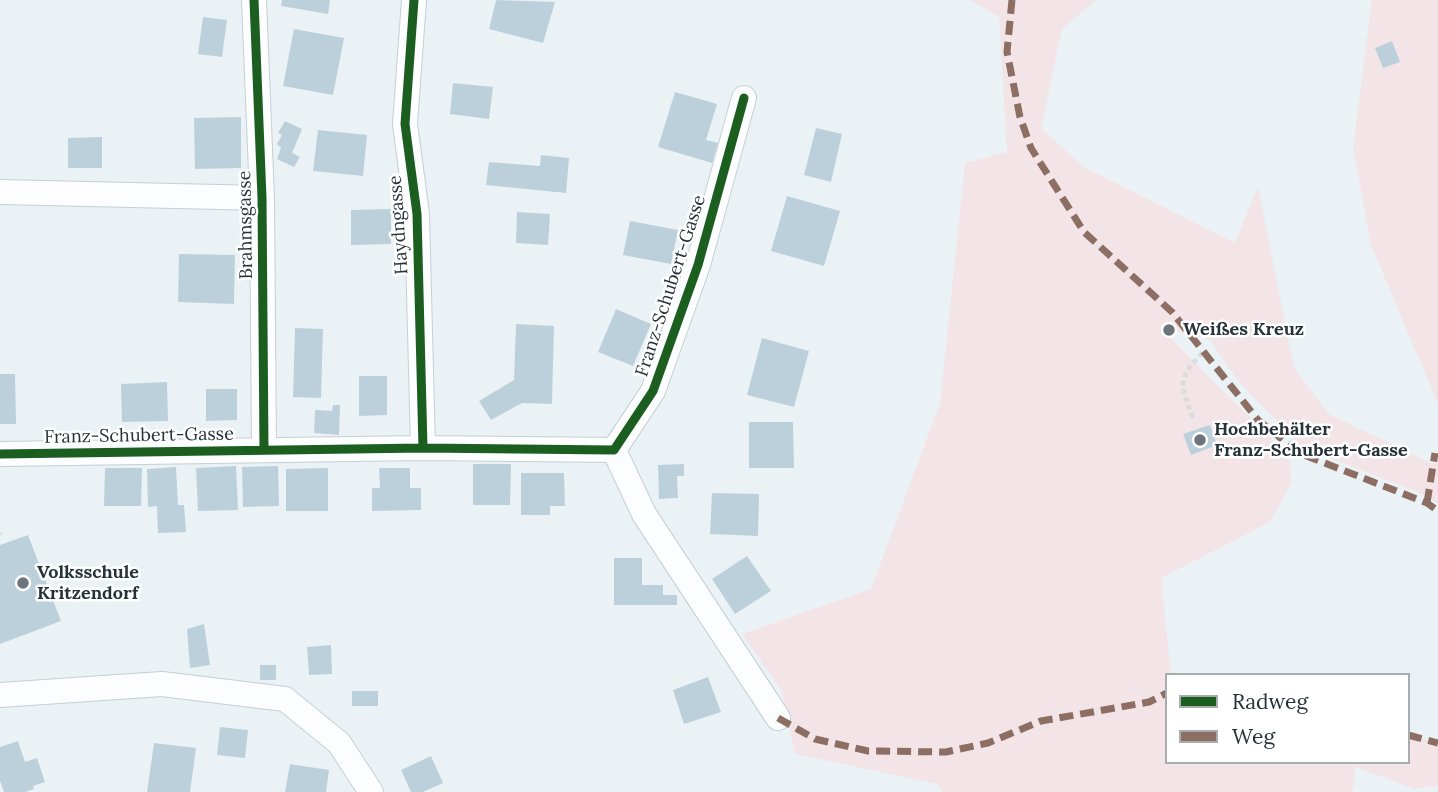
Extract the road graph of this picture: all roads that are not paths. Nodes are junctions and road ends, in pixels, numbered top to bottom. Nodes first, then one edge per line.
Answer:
1 (254, 0) edge
2 (414, 0) edge
3 (744, 98) dead end
4 (0, 192) edge
5 (262, 198) junction
6 (423, 448) junction
7 (264, 450) junction
8 (614, 450) junction
9 (0, 454) edge
10 (0, 695) edge
11 (778, 718) dead end
12 (370, 792) edge

1 - 5 street, Brahmsgasse
2 - 6 street, Haydngasse
3 - 8 street, Franz-Schubert-Gasse
4 - 5 street
5 - 7 street, Brahmsgasse
6 - 7 street, Franz-Schubert-Gasse
6 - 8 street, Franz-Schubert-Gasse
7 - 9 street, Franz-Schubert-Gasse
8 - 11 street
10 - 12 street

